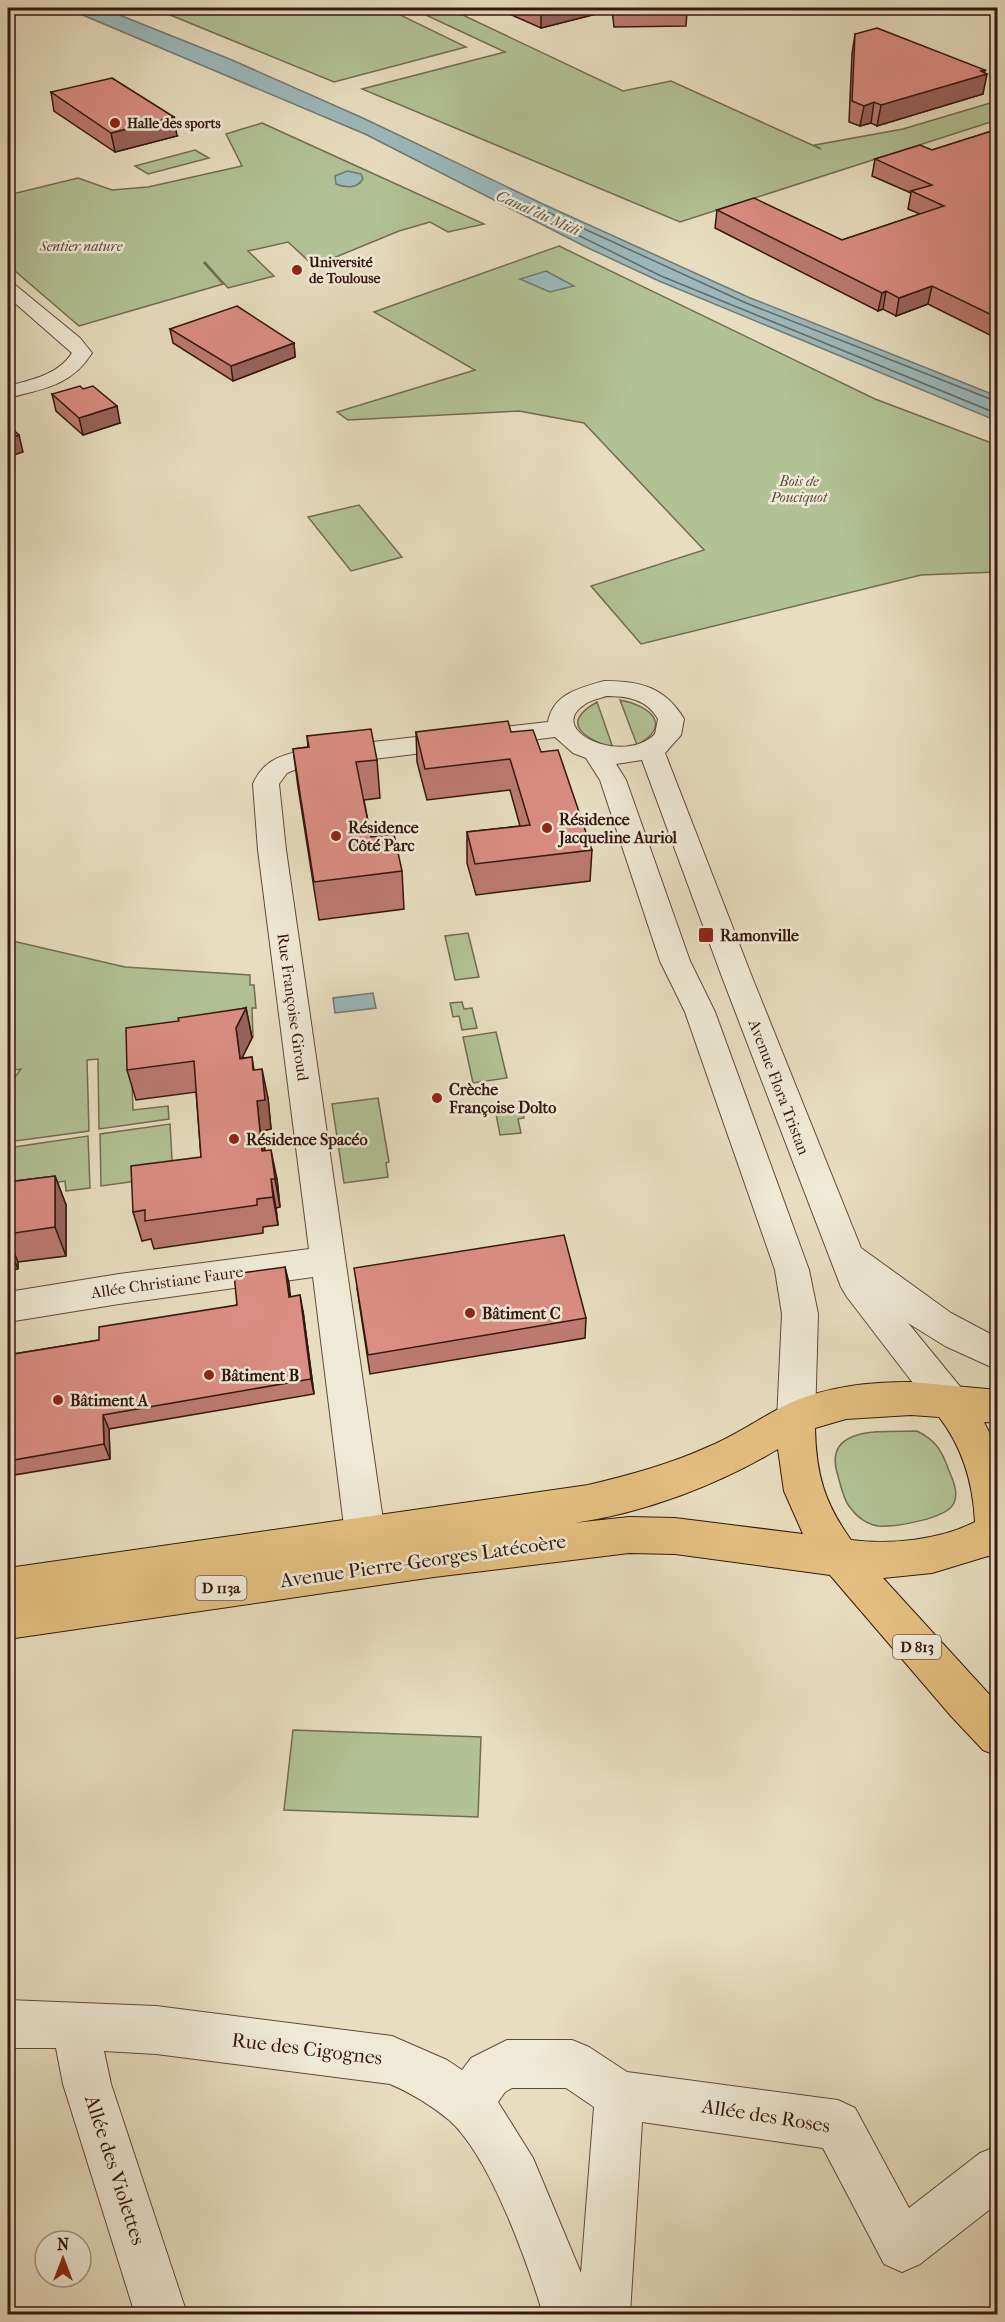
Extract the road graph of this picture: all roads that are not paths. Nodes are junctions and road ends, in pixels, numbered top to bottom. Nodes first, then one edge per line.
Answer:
1 (8, 288) edge
2 (8, 392) edge
3 (561, 728) junction
4 (651, 749) junction
5 (597, 754) junction
6 (846, 1256) junction
7 (326, 1261) junction
8 (8, 1307) edge
9 (998, 1354) edge
10 (949, 1401) junction
11 (998, 1407) edge
12 (796, 1420) junction
13 (365, 1534) junction
14 (997, 1535) edge
15 (840, 1558) junction
16 (8, 1587) edge
17 (8, 1619) edge
18 (998, 1734) edge
19 (8, 2024) edge
20 (75, 2025) junction
21 (619, 2095) junction
22 (467, 2104) junction
23 (998, 2171) edge
24 (161, 2314) edge
25 (569, 2314) edge
26 (604, 2314) edge

1 - 2 street
3 - 4 street
3 - 5 street
3 - 7 street, Rue Françoise Giroud
4 - 5 street
4 - 6 street, Avenue Flora Tristan
5 - 12 street
6 - 9 street
6 - 10 street, Avenue Flora Tristan
7 - 8 street, Allée Christiane Faure
7 - 13 street, Rue Françoise Giroud
10 - 11 main road
10 - 12 main road
10 - 14 main road
12 - 13 main road, Avenue Pierre-Georges Latécoère / D 113a
12 - 15 main road, D 813
13 - 16 main road, Avenue Pierre-Georges Latécoère / D 113a
14 - 15 main road
15 - 17 main road, Avenue Pierre-Georges Latécoère / D 113a
15 - 18 main road, D 813
19 - 20 street, Rue des Cigognes
20 - 22 street, Rue des Cigognes
20 - 24 street, Allée des Violettes
21 - 22 street, Allée des Roses
21 - 23 street, Allée des Roses
21 - 26 street
22 - 25 street, Rue des Cigognes

